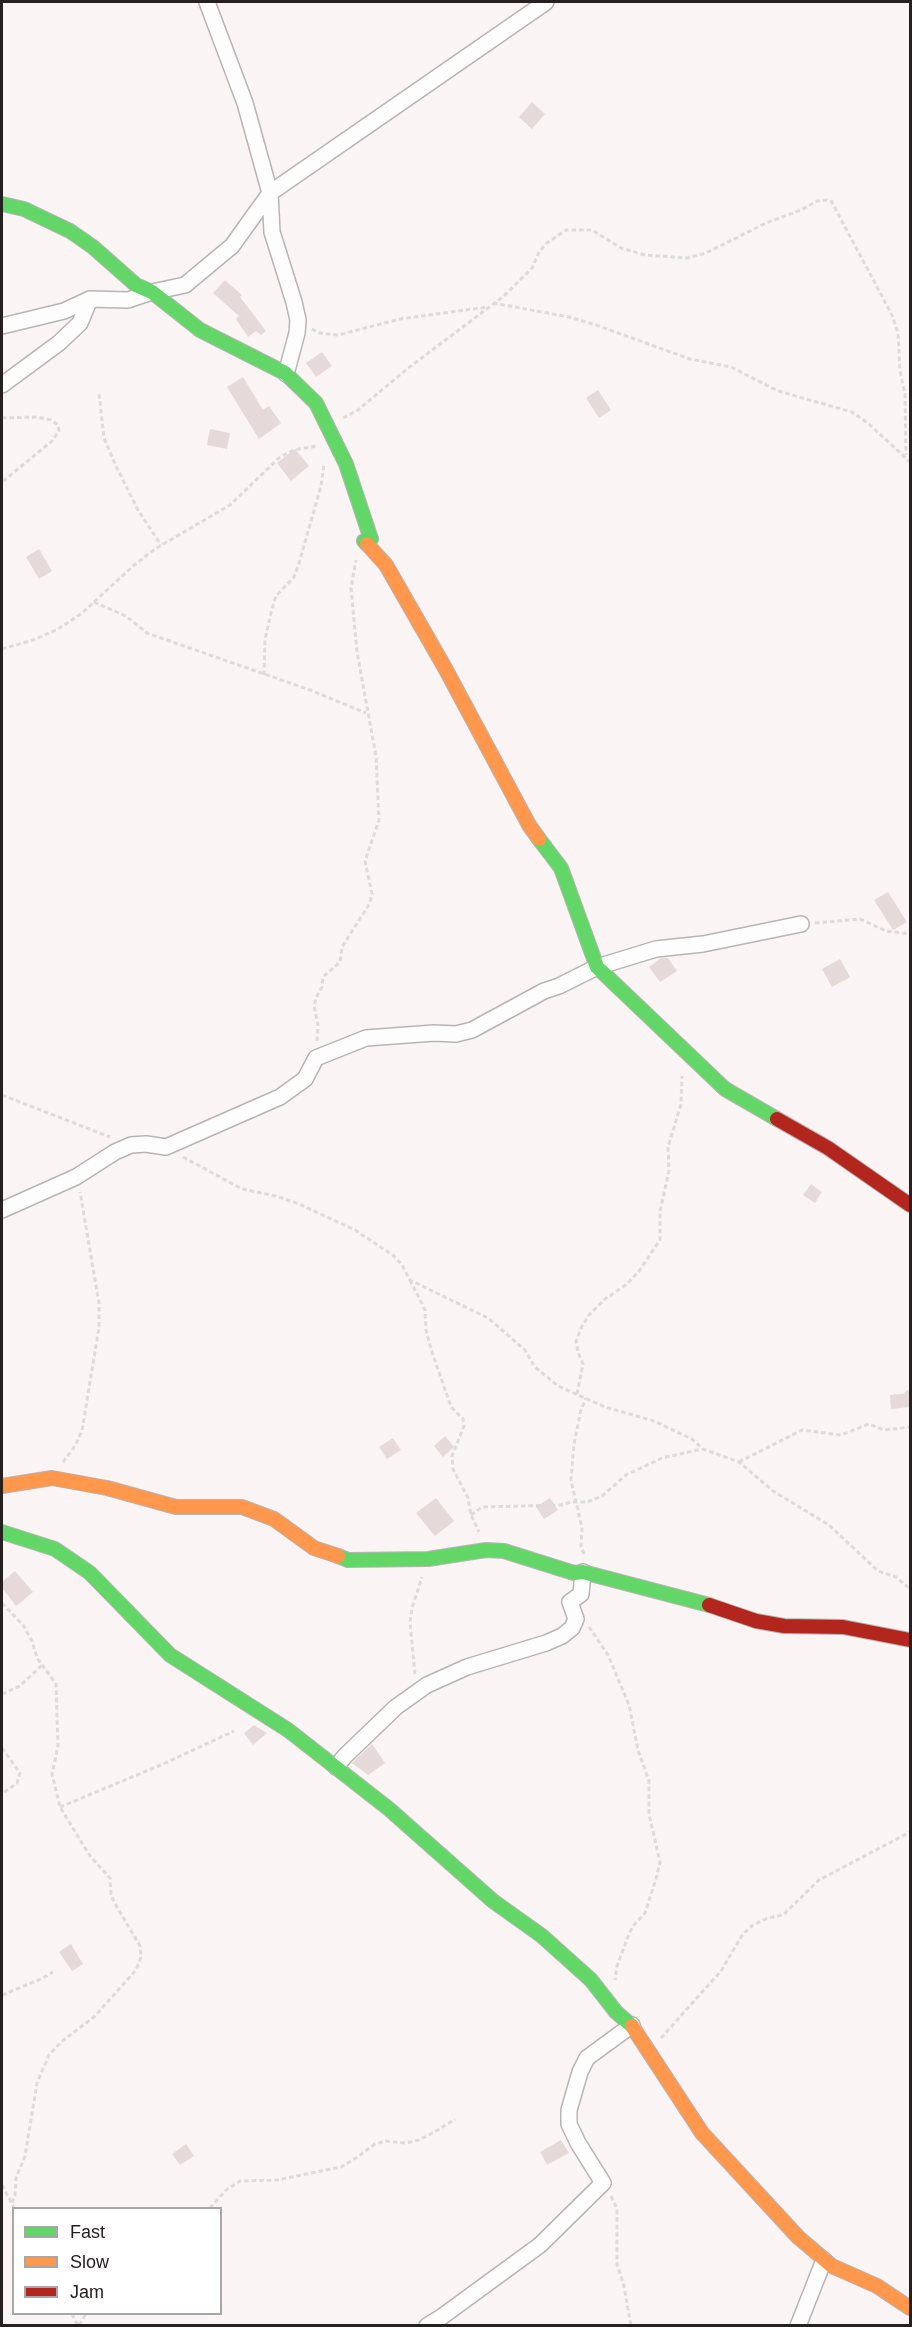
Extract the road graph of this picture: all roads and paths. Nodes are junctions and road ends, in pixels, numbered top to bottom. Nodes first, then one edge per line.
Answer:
1 (207, 2) edge
2 (546, 2) edge
3 (270, 193) junction
4 (2, 204) edge
5 (152, 292) junction
6 (90, 299) junction
7 (493, 303) junction
8 (488, 307) junction
9 (298, 320) junction
10 (2, 326) edge
11 (286, 374) junction
12 (2, 385) edge
13 (99, 394) dead end
14 (2, 418) edge
15 (328, 425) junction
16 (321, 452) dead end
17 (906, 455) junction
18 (323, 459) dead end
19 (910, 462) edge
20 (2, 482) edge
21 (364, 541) junction
22 (161, 545) junction
23 (94, 602) junction
24 (2, 649) edge
25 (264, 675) junction
26 (367, 713) junction
27 (801, 924) joint
28 (910, 934) edge
29 (597, 967) junction
30 (688, 1053) junction
31 (316, 1058) junction
32 (2, 1095) edge
33 (131, 1145) junction
34 (166, 1147) junction
35 (76, 1177) junction
36 (910, 1205) edge
37 (2, 1210) edge
38 (410, 1280) junction
39 (910, 1390) edge
40 (577, 1394) junction
41 (905, 1394) dead end
42 (586, 1398) junction
43 (910, 1427) edge
44 (703, 1449) junction
45 (739, 1462) junction
46 (52, 1478) junction
47 (2, 1486) edge
48 (576, 1503) junction
49 (471, 1515) junction
50 (2, 1532) edge
51 (486, 1550) junction
52 (428, 1559) junction
53 (582, 1572) junction
54 (910, 1589) edge
55 (570, 1602) junction
56 (2, 1603) edge
57 (910, 1640) edge
58 (42, 1665) junction
59 (2, 1694) edge
60 (411, 1695) junction
61 (234, 1731) dead end
62 (2, 1748) edge
63 (336, 1767) junction
64 (2, 1794) edge
65 (60, 1807) junction
66 (910, 1832) edge
67 (53, 1972) dead end
68 (2, 1995) edge
69 (616, 2012) junction
70 (632, 2025) junction
71 (650, 2054) junction
72 (455, 2119) dead end
73 (603, 2184) junction
74 (2, 2185) edge
75 (13, 2207) edge
76 (211, 2207) edge
77 (824, 2260) junction
78 (910, 2308) edge
79 (427, 2325) edge
80 (631, 2325) edge
81 (798, 2325) edge

1 - 3 street
2 - 3 street
3 - 5 street
3 - 9 street
4 - 5 street
5 - 6 street
5 - 11 street
6 - 10 street
6 - 12 street
7 - 8 path
7 - 17 path
7 - 17 path
8 - 9 path
8 - 15 path
9 - 11 street
11 - 15 street
13 - 22 path
14 - 20 path
15 - 21 street
16 - 22 path
17 - 19 path
18 - 25 path
21 - 26 path
21 - 29 street
22 - 23 path
23 - 24 path
23 - 25 path
25 - 26 path
26 - 31 path
27 - 28 path
27 - 29 street
29 - 30 street
29 - 31 street
30 - 36 street
30 - 40 path
31 - 34 street
32 - 33 path
33 - 34 street
33 - 35 street
34 - 38 path
35 - 37 street
35 - 46 path
38 - 40 path
38 - 49 path
39 - 41 path
40 - 42 path
42 - 44 path
42 - 48 path
43 - 45 path
44 - 45 path
44 - 48 path
45 - 54 path
46 - 47 street
46 - 52 street
48 - 49 path
48 - 53 path
49 - 51 path
50 - 63 street
51 - 52 street
51 - 53 street
52 - 60 path
53 - 55 street
53 - 57 street
55 - 60 street
55 - 69 path
56 - 58 path
58 - 59 path
58 - 65 path
60 - 63 street
61 - 65 path
62 - 64 path
63 - 69 street
65 - 75 path
66 - 71 path
67 - 68 path
69 - 70 street
70 - 71 street
70 - 73 street
71 - 77 street
72 - 76 path
73 - 79 street
73 - 80 path
74 - 75 path
77 - 78 street
77 - 81 street

